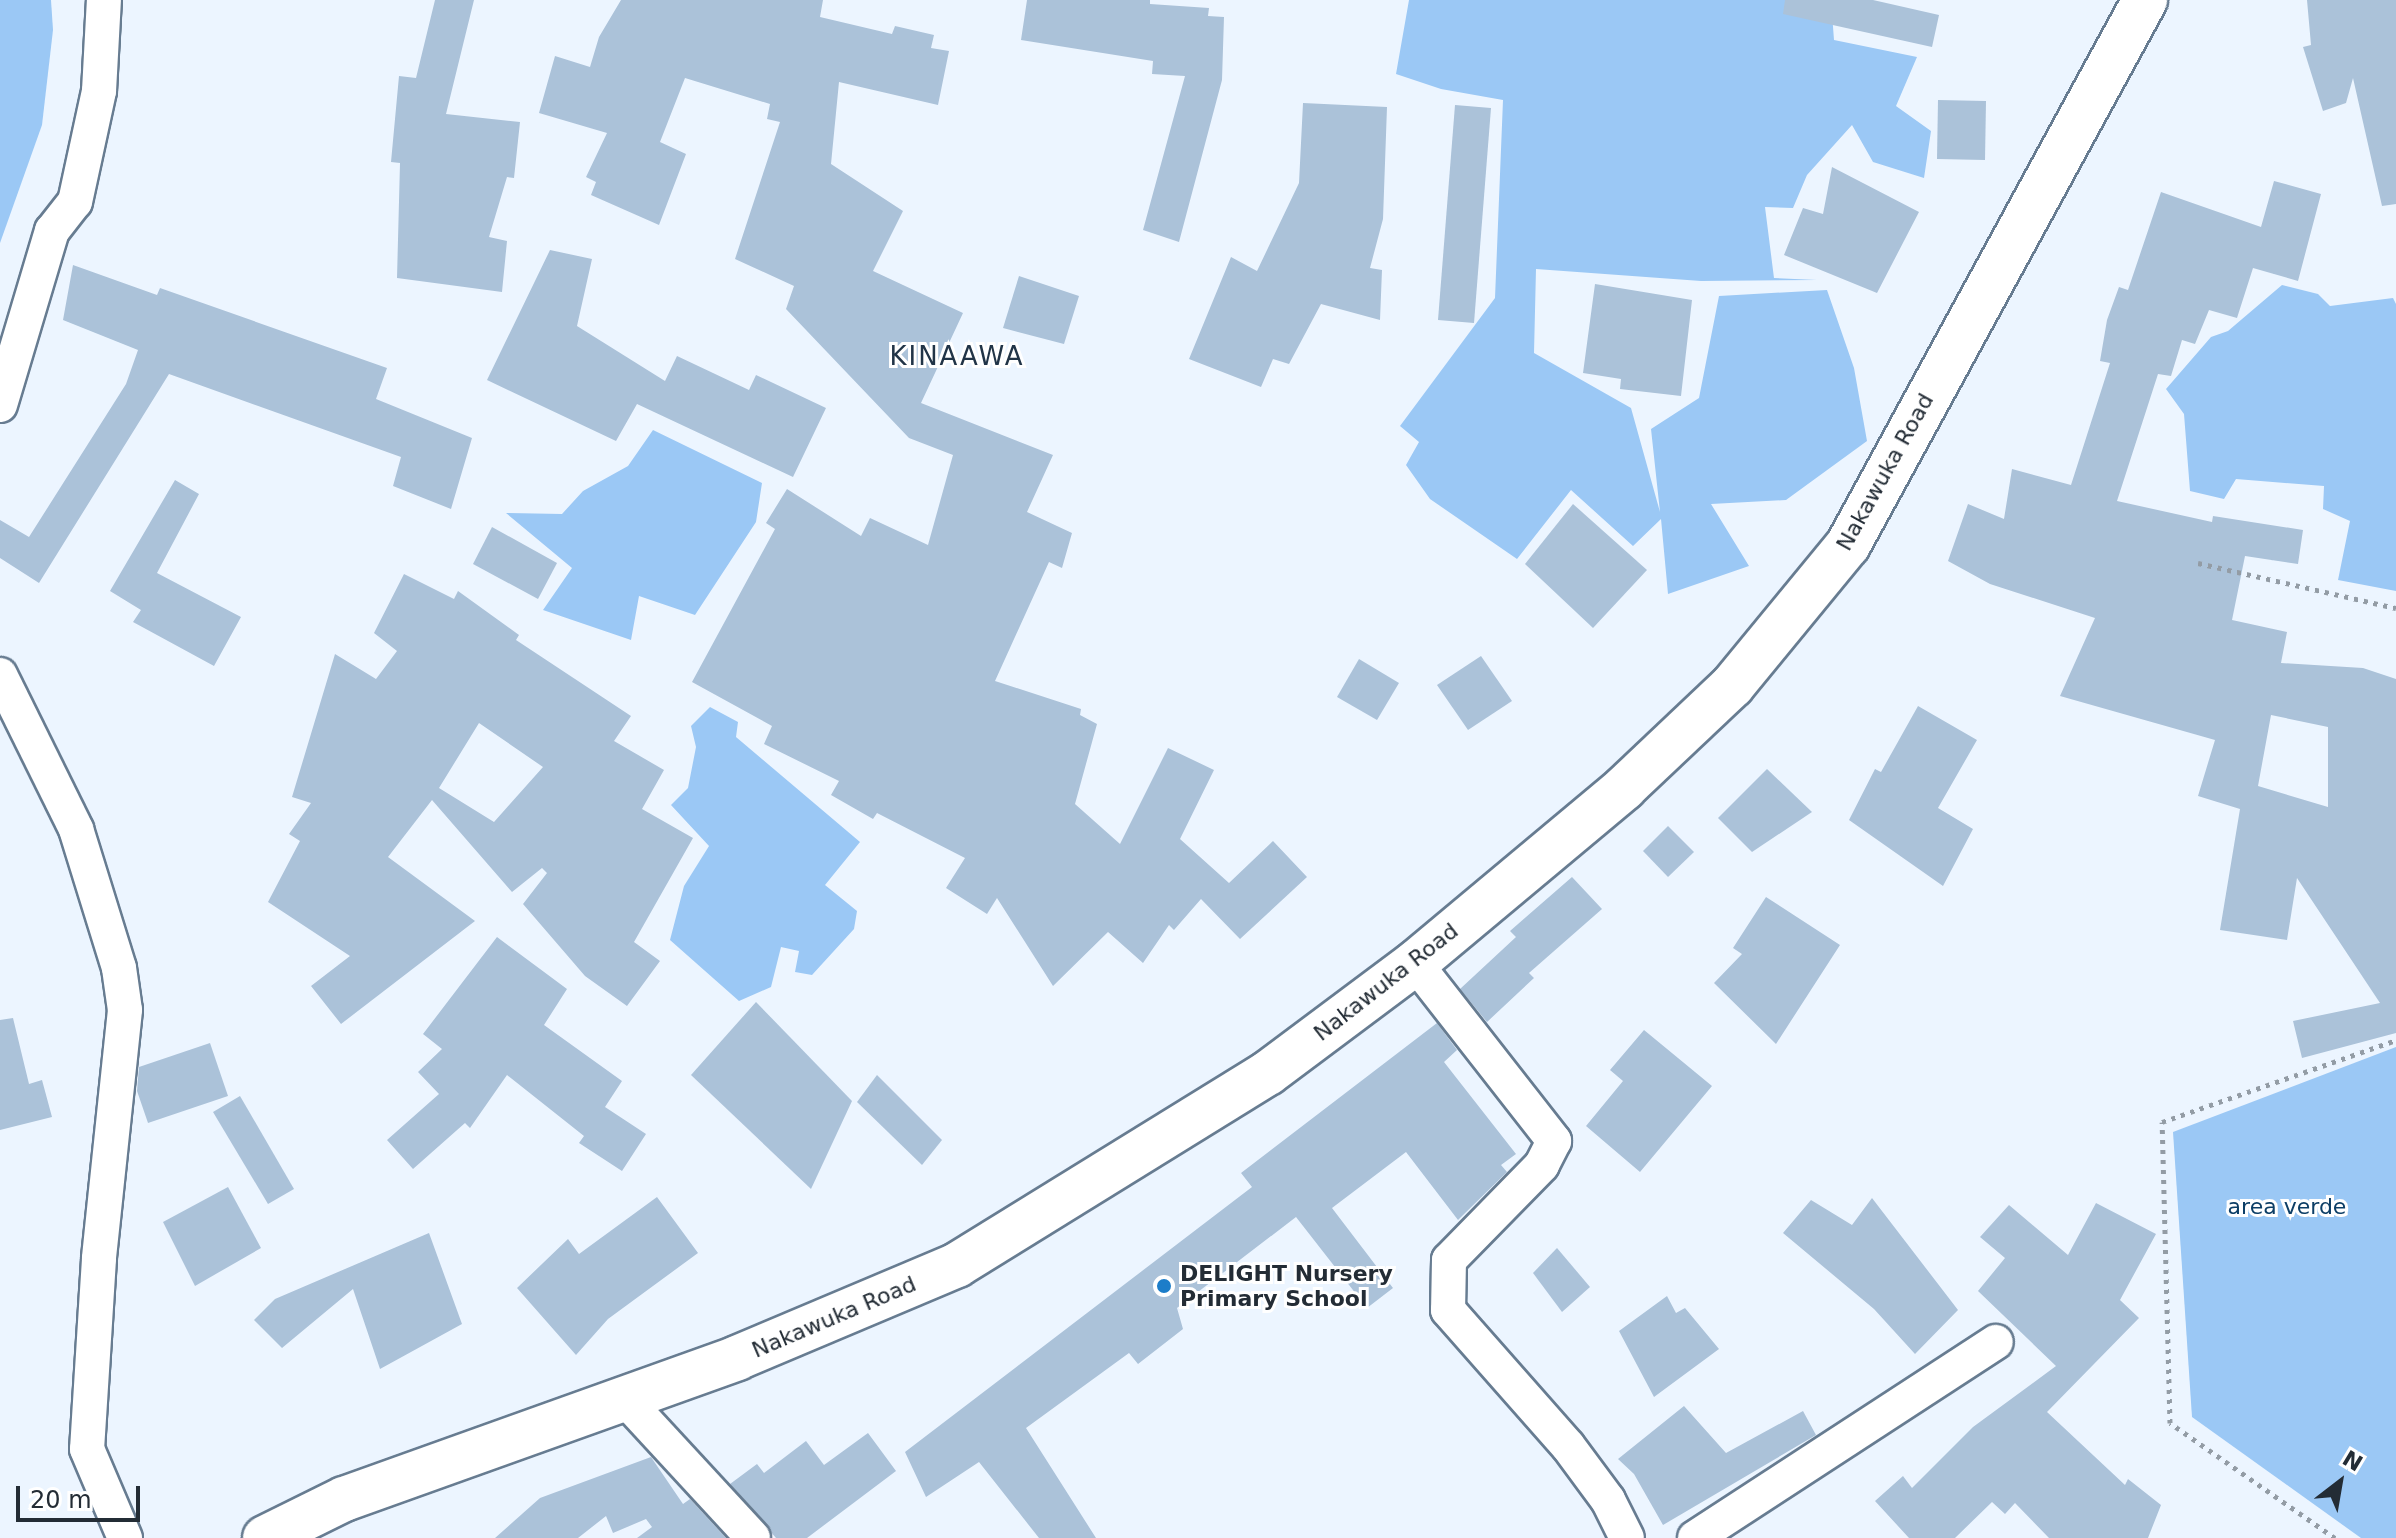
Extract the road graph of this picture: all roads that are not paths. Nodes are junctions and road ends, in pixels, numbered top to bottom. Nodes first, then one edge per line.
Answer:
1 (104, 0) edge
2 (2145, 0) edge
3 (0, 405) edge
4 (0, 675) edge
5 (1415, 963) junction
6 (1996, 1342) dead end
7 (624, 1398) junction
8 (125, 1538) edge
9 (265, 1538) edge
10 (753, 1538) edge
11 (1627, 1538) edge
12 (1695, 1538) edge

1 - 3 street
2 - 5 main road, Nakawuka Road
4 - 8 street
5 - 7 main road, Nakawuka Road
5 - 11 street
6 - 12 street
7 - 9 main road, Nakawuka Road
7 - 10 street

